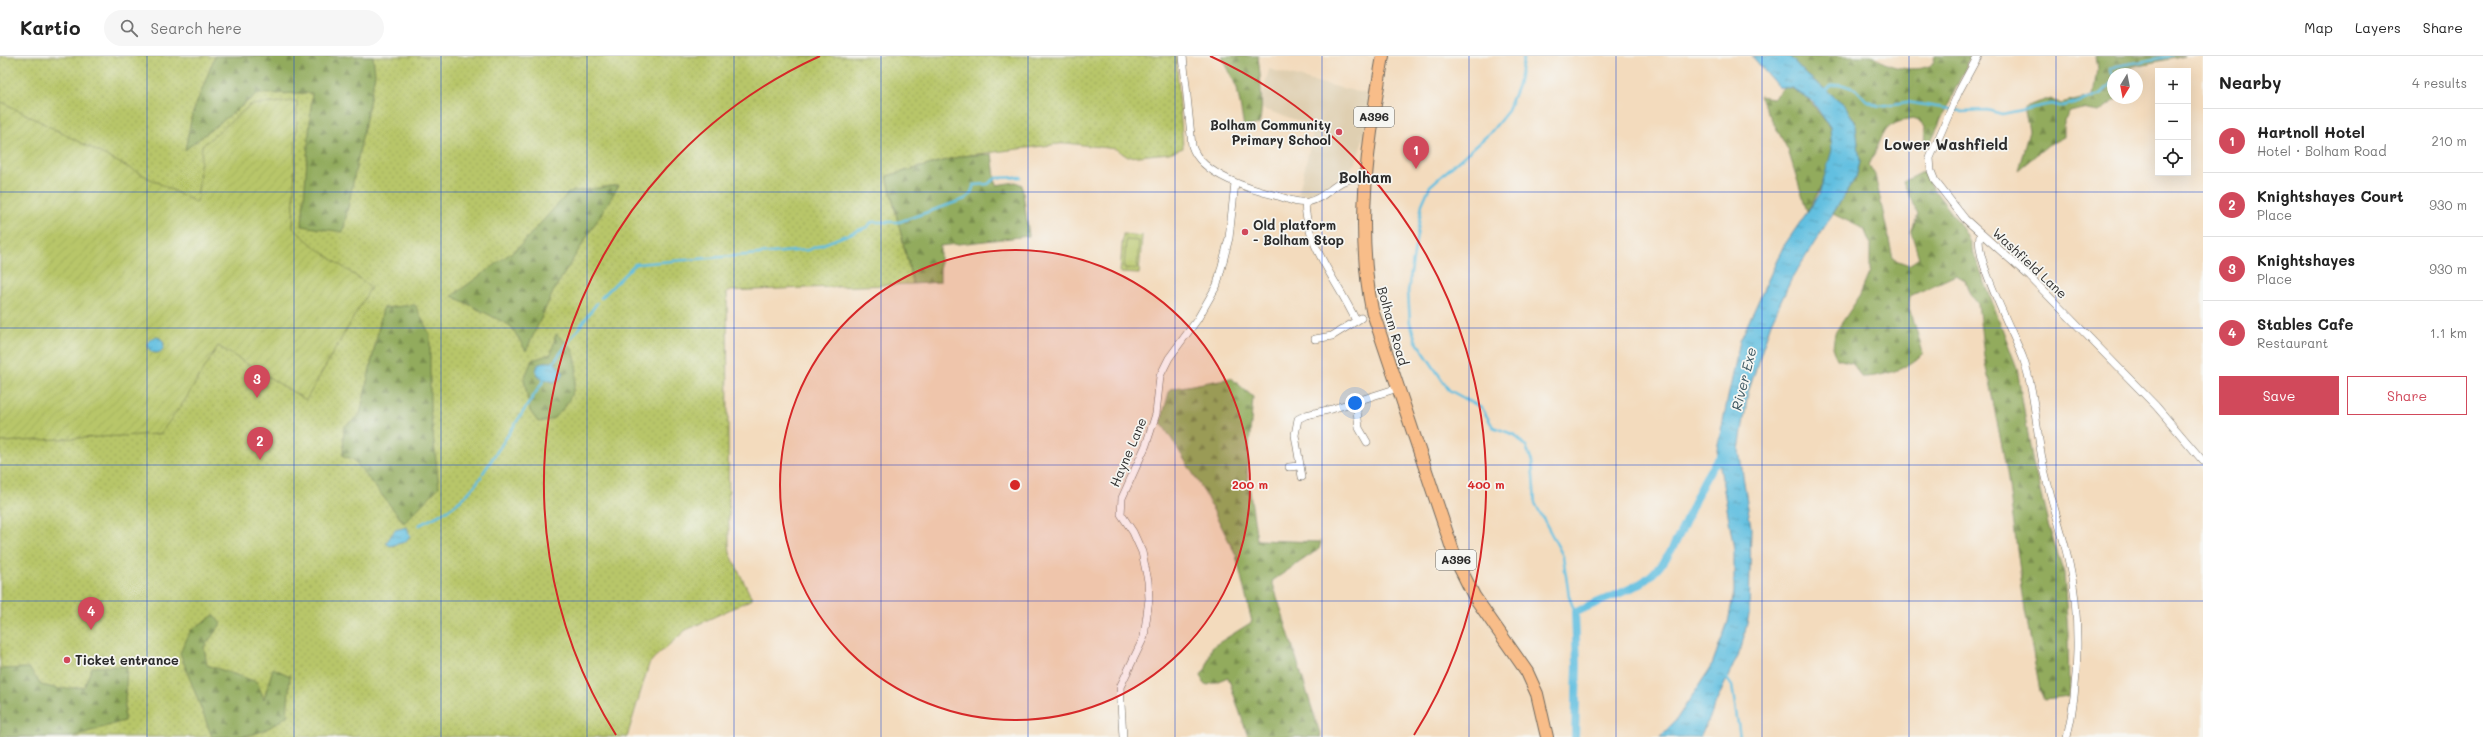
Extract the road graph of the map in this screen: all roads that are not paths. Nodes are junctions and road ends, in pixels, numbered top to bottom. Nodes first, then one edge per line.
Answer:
1 (1183, 56) edge
2 (1383, 56) edge
3 (1978, 56) edge
4 (1365, 178) junction
5 (1235, 183) junction
6 (1305, 202) junction
7 (1981, 234) junction
8 (1315, 339) dead end
9 (1398, 388) junction
10 (1356, 402) junction
11 (1367, 442) dead end
12 (2203, 461) edge
13 (1299, 466) junction
14 (1289, 467) dead end
15 (1302, 477) dead end
16 (1123, 737) edge
17 (1547, 737) edge
18 (2067, 737) edge

1 - 5 street
2 - 4 main road, Bolham Road / A396
3 - 7 street, Washfield Lane
4 - 6 street
4 - 9 main road, Bolham Road / A396
5 - 6 street
5 - 16 street, Hayne Lane
6 - 8 street
7 - 12 street, Washfield Lane
7 - 18 street
9 - 10 street
9 - 17 main road, A396
10 - 11 street
10 - 13 street
13 - 14 street
13 - 15 street

